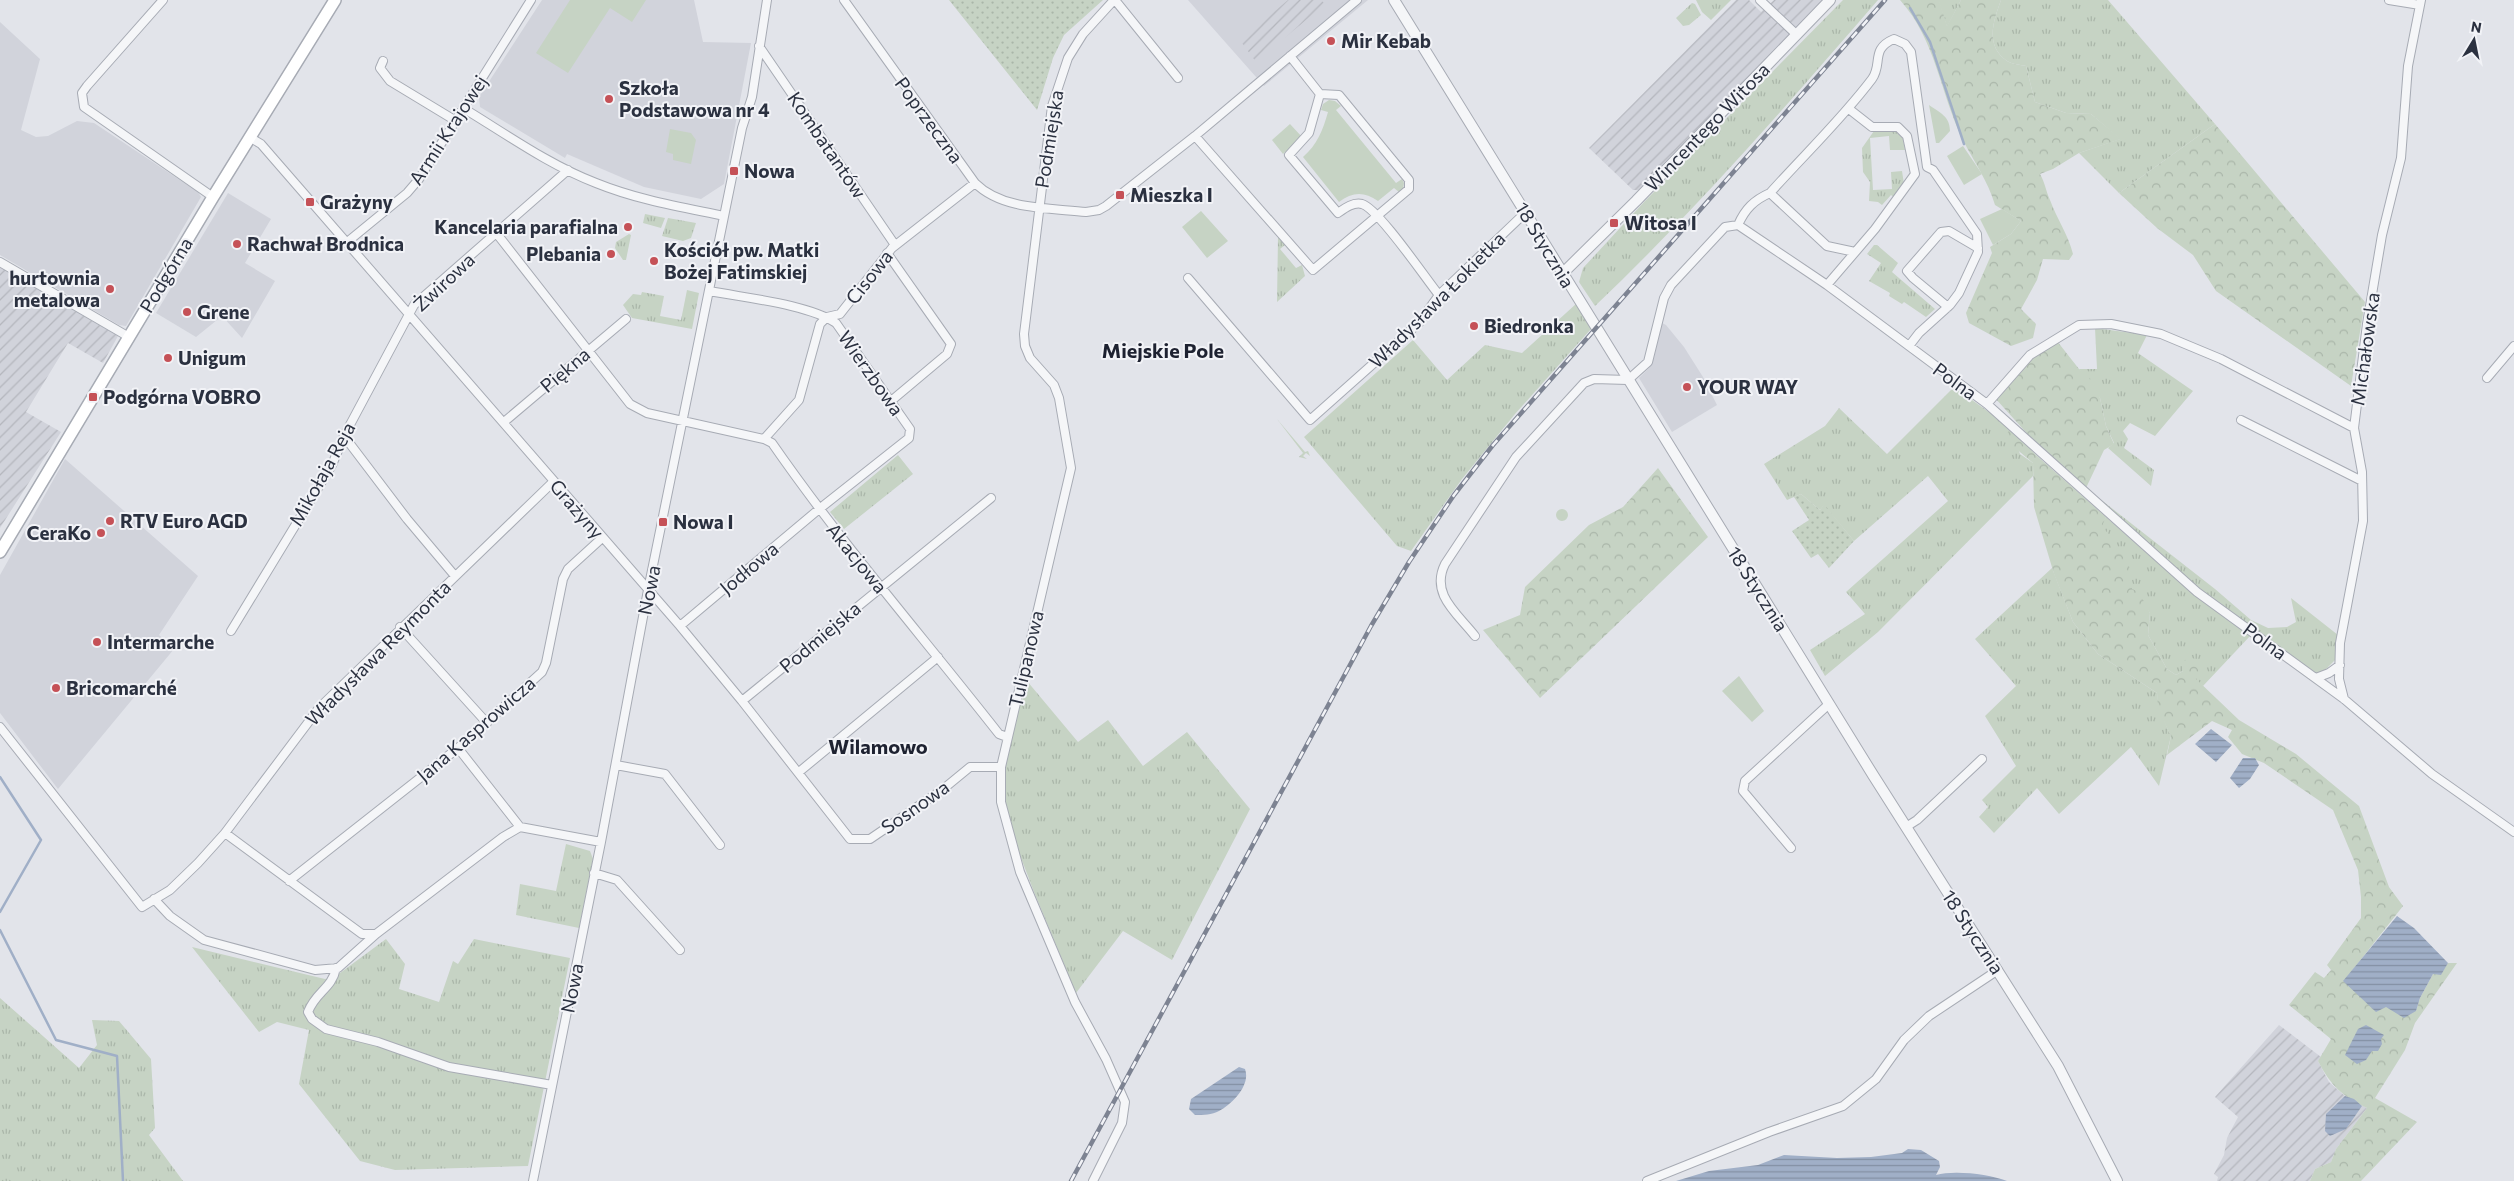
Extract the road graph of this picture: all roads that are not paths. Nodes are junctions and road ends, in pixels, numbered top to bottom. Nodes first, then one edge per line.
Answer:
1 (163, 0) edge
2 (335, 0) edge
3 (531, 0) edge
4 (767, 0) edge
5 (844, 0) edge
6 (1114, 0) edge
7 (1357, 0) edge
8 (1394, 0) edge
9 (1760, 0) edge
10 (1830, 0) edge
11 (2389, 0) edge
12 (2420, 2) edge
13 (1796, 35) junction
14 (759, 46) junction
15 (1290, 56) junction
16 (383, 61) dead end
17 (1178, 78) dead end
18 (1320, 94) junction
19 (463, 108) junction
20 (1849, 109) junction
21 (456, 121) junction
22 (1195, 136) junction
23 (251, 138) junction
24 (568, 170) junction
25 (975, 184) junction
26 (1770, 193) junction
27 (213, 197) junction
28 (1038, 206) junction
29 (1525, 214) junction
30 (724, 216) junction
31 (1376, 216) junction
32 (1738, 225) junction
33 (1972, 226) junction
34 (497, 234) junction
35 (1967, 242) junction
36 (346, 243) junction
37 (895, 245) junction
38 (1978, 248) junction
39 (1855, 252) junction
40 (887, 253) junction
41 (0, 262) edge
42 (1562, 274) junction
43 (1188, 278) dead end
44 (1827, 285) junction
45 (710, 291) junction
46 (1439, 296) junction
47 (1948, 308) junction
48 (409, 314) junction
49 (827, 317) junction
50 (626, 319) dead end
51 (129, 337) junction
52 (1909, 346) junction
53 (2514, 346) edge
54 (587, 351) junction
55 (2487, 378) dead end
56 (1628, 380) junction
57 (891, 401) junction
58 (1987, 404) junction
59 (2241, 420) dead end
60 (684, 421) junction
61 (504, 422) junction
62 (2354, 428) junction
63 (344, 436) junction
64 (764, 438) junction
65 (2362, 481) junction
66 (553, 482) junction
67 (991, 498) dead end
68 (818, 510) junction
69 (602, 538) junction
70 (0, 552) edge
71 (455, 576) junction
72 (880, 587) junction
73 (648, 590) junction
74 (680, 626) junction
75 (400, 627) junction
76 (231, 631) dead end
77 (1475, 636) dead end
78 (938, 657) junction
79 (2340, 664) junction
80 (2316, 678) junction
81 (2344, 698) junction
82 (742, 701) junction
83 (1829, 704) junction
84 (487, 723) junction
85 (0, 727) edge
86 (1007, 737) junction
87 (458, 748) junction
88 (1982, 759) dead end
89 (616, 765) junction
90 (1001, 767) junction
91 (799, 772) junction
92 (520, 827) junction
93 (1906, 827) junction
94 (2514, 832) edge
95 (225, 833) junction
96 (601, 842) junction
97 (720, 845) dead end
98 (1791, 848) dead end
99 (594, 873) junction
100 (289, 881) junction
101 (154, 899) junction
102 (376, 934) junction
103 (680, 950) dead end
104 (337, 968) junction
105 (1998, 970) junction
106 (552, 1085) junction
107 (533, 1181) edge
108 (1094, 1181) edge
109 (1647, 1181) edge
110 (2117, 1181) edge

1 - 27 street
2 - 23 main road, Podgórna
3 - 19 street, Armii Krajowej
4 - 14 street, Nowa
5 - 25 street, Poprzeczna
6 - 17 street
6 - 28 street, Podmiejska
7 - 15 street
8 - 29 street, 18 Stycznia
9 - 13 street
10 - 13 street, Wincentego Witosa
11 - 12 street
12 - 62 street, Michałowska
13 - 42 street, Wincentego Witosa
14 - 30 street, Nowa
14 - 37 street, Kombatantów
15 - 18 street
15 - 22 street
16 - 21 street
18 - 31 street
18 - 31 street
19 - 21 street, Armii Krajowej
19 - 24 street
20 - 26 street
20 - 33 street
20 - 39 street
21 - 36 street, Armii Krajowej
22 - 28 street
22 - 31 street
23 - 27 main road, Podgórna
23 - 36 street, Grażyny
24 - 30 street
24 - 34 street, Żwirowa
25 - 28 street, Poprzeczna
25 - 37 street, Cisowa
26 - 32 street
26 - 39 street
27 - 51 main road, Podgórna
28 - 86 street, Tulipanowa
29 - 42 street, 18 Stycznia
29 - 46 street, Władysława Łokietka
30 - 45 street, Nowa
31 - 46 street
32 - 44 street, Polna
32 - 56 street
33 - 35 street
33 - 38 street
34 - 48 street, Żwirowa
34 - 54 street
35 - 38 street
35 - 47 street
36 - 48 street, Grażyny
37 - 40 street, Cisowa
38 - 47 street
39 - 44 street
40 - 49 street, Cisowa
40 - 57 street
41 - 51 street
42 - 56 street, 18 Stycznia
43 - 46 street, Władysława Łokietka
44 - 52 street, Polna
45 - 49 street, Wierzbowa
45 - 60 street, Nowa
47 - 52 street
48 - 61 street, Grażyny
48 - 63 street, Mikołaja Reja
49 - 57 street, Wierzbowa
49 - 64 street, Cisowa
50 - 54 street, Piękna
51 - 70 main road, Podgórna
52 - 58 street, Polna
53 - 55 street
54 - 60 street
54 - 61 street, Piękna
56 - 77 street
56 - 83 street, 18 Stycznia
57 - 68 street, Wierzbowa
58 - 62 street
58 - 80 street, Polna
59 - 65 street
60 - 64 street
60 - 73 street, Nowa
61 - 66 street, Grażyny
62 - 65 street, Michałowska
63 - 71 street
63 - 76 street, Mikołaja Reja
64 - 68 street, Akacjowa
65 - 79 street, Michałowska
66 - 69 street, Grażyny
66 - 71 street, Władysława Reymonta
67 - 72 street, Podmiejska
68 - 72 street, Akacjowa
68 - 74 street, Jodłowa
69 - 73 street, Grażyny
69 - 84 street, Jana Kasprowicza
71 - 75 street, Władysława Reymonta
72 - 78 street, Akacjowa
72 - 82 street, Podmiejska
73 - 74 street, Grażyny
73 - 89 street, Nowa
74 - 82 street, Grażyny
75 - 84 street
75 - 95 street, Władysława Reymonta
78 - 86 street, Akacjowa
78 - 91 street
79 - 80 street
79 - 81 street, Michałowska
80 - 81 street, Polna
81 - 94 street, Polna
82 - 91 street, Grażyny
83 - 93 street, 18 Stycznia
83 - 98 street
84 - 87 street, Jana Kasprowicza
85 - 101 street
86 - 90 street, Tulipanowa
87 - 92 street
87 - 100 street, Jana Kasprowicza
88 - 93 street
89 - 96 street, Nowa
89 - 97 street
90 - 91 street, Sosnowa
90 - 108 street, Tulipanowa
92 - 96 street
92 - 102 street
93 - 105 street, 18 Stycznia
95 - 100 street
95 - 101 street, Władysława Reymonta
96 - 99 street, Nowa
99 - 103 street
99 - 106 street, Nowa
100 - 102 street
101 - 104 street
102 - 104 street
104 - 106 street
105 - 109 street
105 - 110 street, 18 Stycznia
106 - 107 street, Nowa

